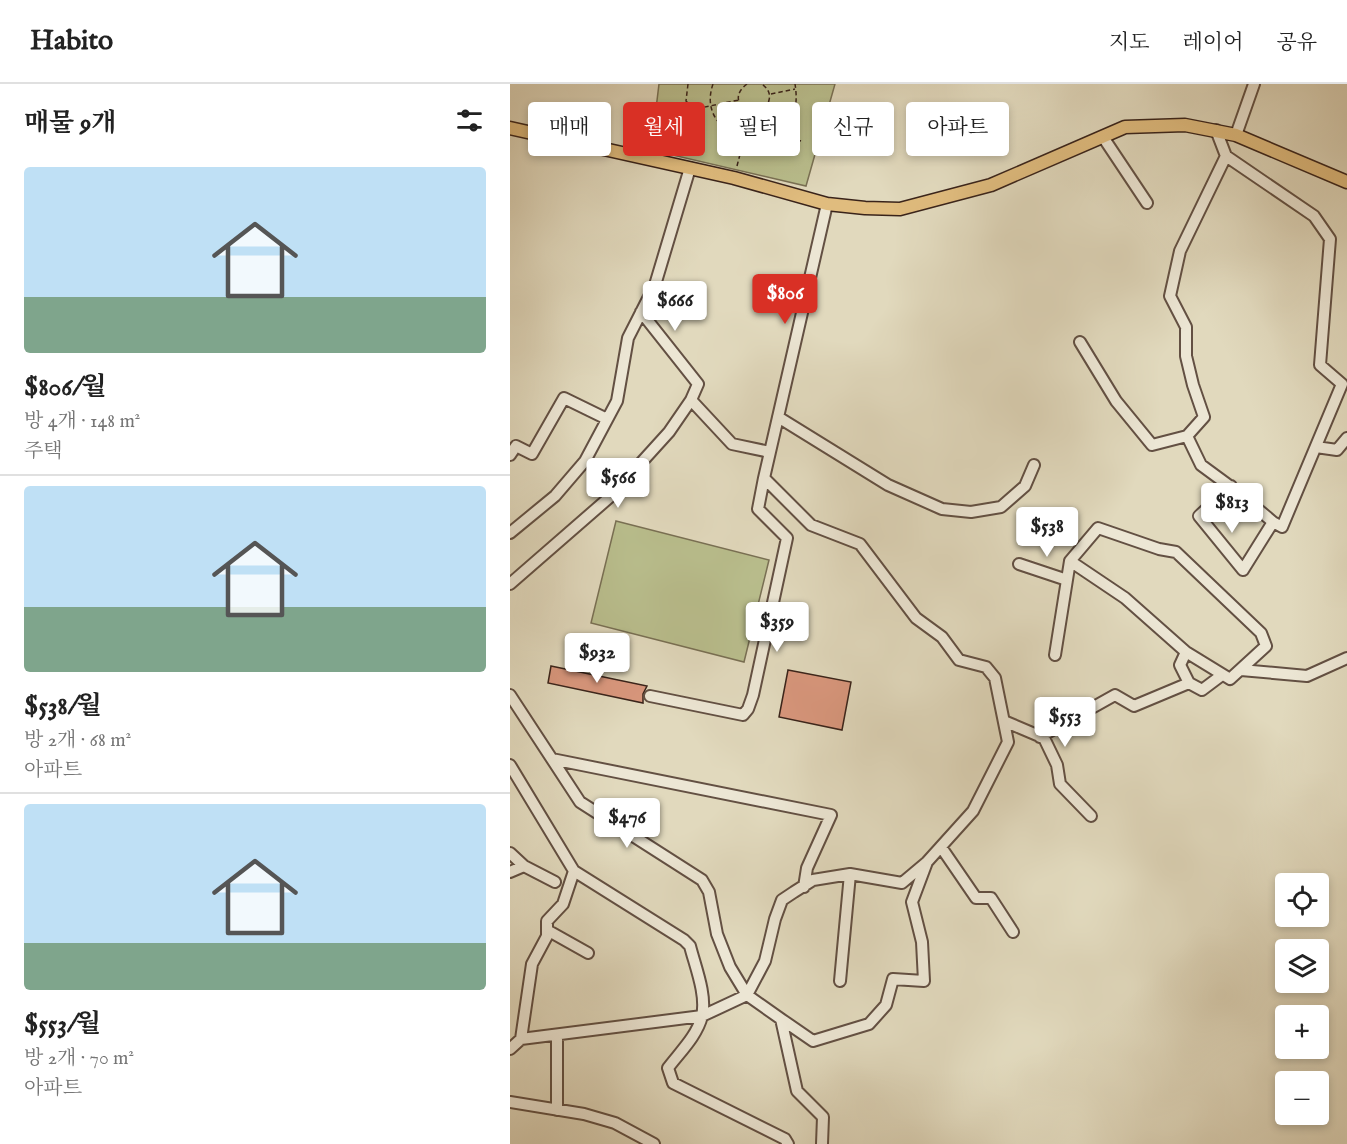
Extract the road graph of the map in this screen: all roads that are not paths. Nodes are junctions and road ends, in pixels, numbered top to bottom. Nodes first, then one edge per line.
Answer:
1 (1254, 84) edge
2 (510, 128) edge
3 (1216, 130) junction
4 (1236, 135) junction
5 (1103, 137) junction
6 (1226, 156) junction
7 (690, 168) junction
8 (1347, 182) edge
9 (1147, 203) dead end
10 (828, 204) junction
11 (641, 312) junction
12 (1080, 342) dead end
13 (691, 400) junction
14 (778, 417) junction
15 (607, 419) junction
16 (1187, 436) junction
17 (1347, 438) edge
18 (1316, 447) junction
19 (770, 452) junction
20 (510, 455) edge
21 (1034, 465) dead end
22 (764, 478) junction
23 (1231, 486) junction
24 (510, 517) edge
25 (1273, 522) junction
26 (514, 529) edge
27 (1070, 561) junction
28 (1019, 564) dead end
29 (1067, 580) junction
30 (510, 584) edge
31 (1186, 652) junction
32 (1055, 655) dead end
33 (1347, 658) edge
34 (1241, 670) junction
35 (1222, 675) junction
36 (1189, 683) junction
37 (510, 695) edge
38 (650, 696) dead end
39 (1004, 721) junction
40 (1040, 737) junction
41 (552, 759) junction
42 (510, 765) edge
43 (1091, 816) dead end
44 (941, 847) junction
45 (510, 853) edge
46 (927, 862) junction
47 (524, 866) junction
48 (574, 871) junction
49 (510, 872) edge
50 (850, 874) junction
51 (555, 882) dead end
52 (804, 887) junction
53 (547, 930) junction
54 (1013, 932) dead end
55 (588, 953) dead end
56 (840, 981) dead end
57 (747, 995) junction
58 (702, 1016) junction
59 (781, 1020) junction
60 (557, 1035) junction
61 (521, 1040) junction
62 (510, 1049) edge
63 (510, 1102) edge
64 (557, 1110) junction
65 (654, 1144) edge
66 (788, 1144) edge
67 (822, 1144) edge

1 - 4 street
2 - 7 main road
3 - 4 main road
3 - 5 main road
3 - 6 street
4 - 8 main road
5 - 9 street
5 - 10 main road
6 - 16 street
6 - 18 street
7 - 10 main road
7 - 11 street
10 - 14 street
11 - 13 street
11 - 15 street
12 - 16 street
13 - 19 street
13 - 30 street
14 - 19 street
14 - 21 street
15 - 20 street
15 - 26 street
16 - 23 street
17 - 18 street
18 - 25 street
19 - 22 street
22 - 38 street
22 - 39 street
23 - 25 street
23 - 25 street
24 - 26 street
27 - 29 street
27 - 31 street
27 - 34 street
28 - 29 street
29 - 32 street
31 - 35 street
31 - 36 street
33 - 34 street
34 - 35 street
35 - 36 street
36 - 40 street
37 - 41 street
39 - 40 street
39 - 44 street
40 - 43 street
41 - 52 street
41 - 57 street
42 - 48 street
44 - 46 street
44 - 54 street
45 - 47 street
46 - 50 street
46 - 59 street
47 - 49 street
47 - 51 street
48 - 53 street
48 - 58 street
50 - 52 street
50 - 56 street
52 - 57 street
53 - 55 street
53 - 61 street
57 - 58 street
57 - 59 street
58 - 60 street
58 - 66 street
59 - 67 street
60 - 61 street
60 - 64 street
61 - 62 street
63 - 64 street
64 - 65 street

